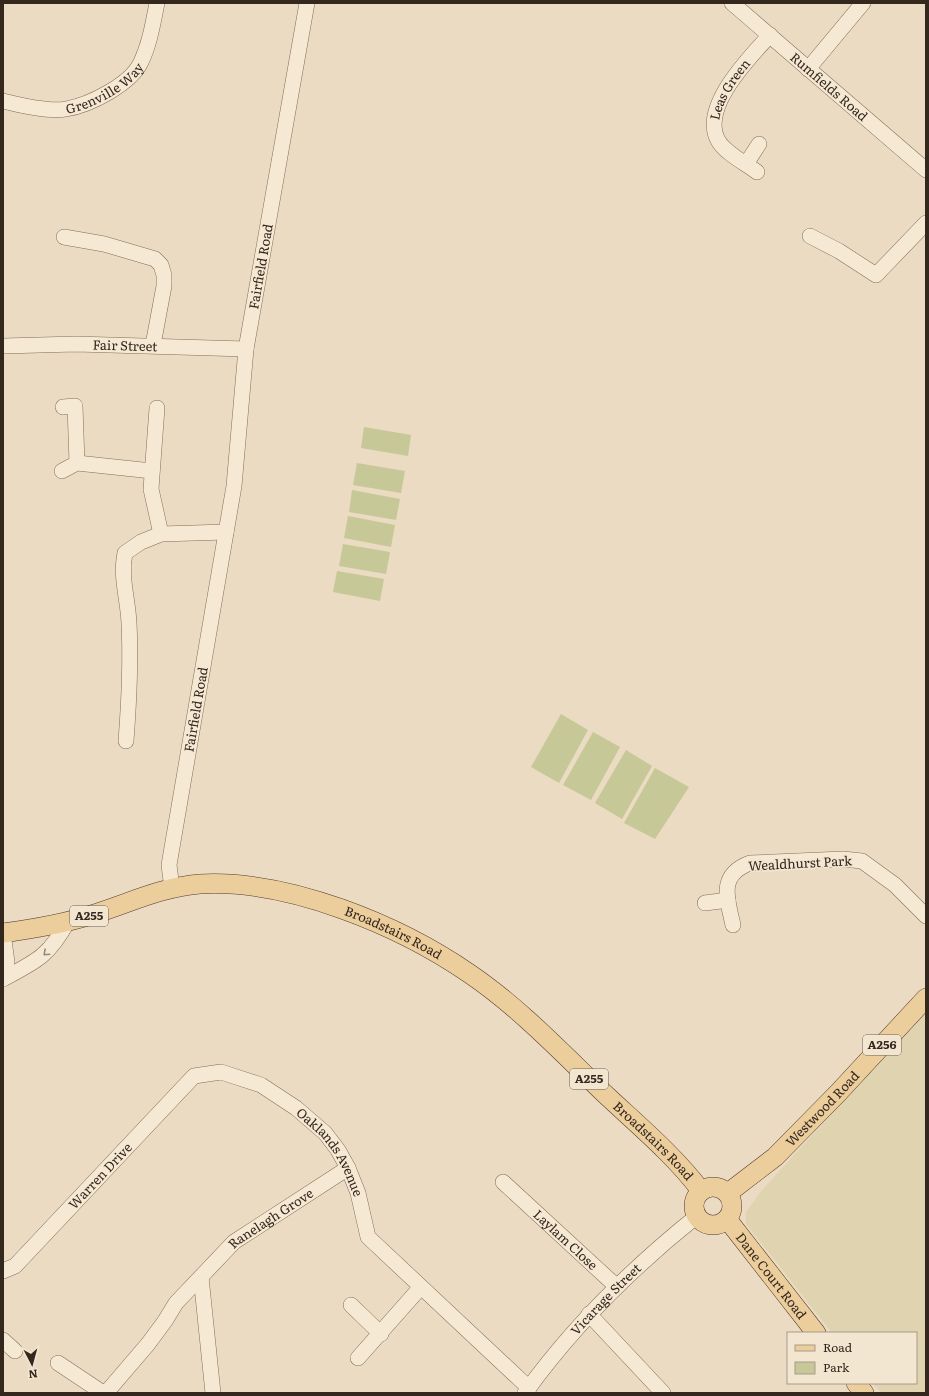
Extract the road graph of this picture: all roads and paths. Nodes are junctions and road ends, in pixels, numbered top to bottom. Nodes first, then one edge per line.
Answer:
1 (157, 3) edge
2 (307, 3) edge
3 (732, 3) edge
4 (863, 3) edge
5 (770, 35) junction
6 (808, 69) junction
7 (3, 100) edge
8 (759, 144) dead end
9 (926, 170) edge
10 (926, 223) edge
11 (810, 236) dead end
12 (64, 237) dead end
13 (3, 346) edge
14 (152, 346) junction
15 (246, 349) junction
16 (63, 406) dead end
17 (157, 408) dead end
18 (77, 463) junction
19 (62, 470) dead end
20 (152, 471) junction
21 (226, 532) junction
22 (160, 534) junction
23 (126, 741) dead end
24 (172, 888) junction
25 (728, 900) junction
26 (705, 903) dead end
27 (926, 916) edge
28 (68, 921) junction
29 (733, 925) dead end
30 (3, 933) edge
31 (32, 964) junction
32 (5, 968) edge
33 (3, 979) edge
34 (926, 998) edge
35 (194, 1076) joint
36 (348, 1168) junction
37 (503, 1182) dead end
38 (701, 1191) junction
39 (728, 1193) junction
40 (697, 1216) junction
41 (727, 1219) junction
42 (3, 1271) edge
43 (201, 1277) junction
44 (616, 1286) junction
45 (420, 1288) junction
46 (351, 1305) dead end
47 (589, 1314) junction
48 (815, 1332) edge
49 (380, 1334) junction
50 (3, 1340) edge
51 (15, 1351) dead end
52 (358, 1358) dead end
53 (58, 1363) dead end
54 (857, 1384) edge
55 (527, 1390) edge
56 (105, 1393) edge
57 (213, 1393) edge
58 (663, 1393) edge
59 (864, 1393) edge

1 - 7 street, Grenville Way
2 - 15 street, Fairfield Road
3 - 5 street, Rumfields Road
4 - 6 street
5 - 6 street, Rumfields Road
5 - 8 street, Leas Green
6 - 9 street, Rumfields Road
10 - 11 street
12 - 14 street
13 - 14 street, Fair Street
14 - 15 street, Fair Street
15 - 21 street, Fairfield Road
16 - 18 street
17 - 20 street
18 - 19 street
18 - 20 street
20 - 22 street
21 - 22 street
21 - 24 street, Fairfield Road
22 - 23 street
24 - 28 main road, Broadstairs Road / A255
24 - 38 main road, Broadstairs Road / A255
25 - 26 street
25 - 27 street, Wealdhurst Park
25 - 29 street, Wealdhurst Park
28 - 30 main road, Broadstairs Road / A255
28 -> 31 street
30 - 32 street
31 - 32 street
31 - 33 street
34 - 39 main road, Westwood Road / A256
35 - 36 street, Oaklands Avenue
35 - 42 street, Warren Drive
36 - 43 street, Ranelagh Grove
36 - 45 street, Oaklands Avenue
37 - 44 street, Laylam Close
38 - 39 main road
38 - 40 main road
39 - 41 main road
40 - 41 main road
40 - 44 street, Vicarage Street
41 - 48 main road, Dane Court Road
43 - 56 street, Ranelagh Grove
43 - 57 street
44 - 47 street, Vicarage Street
45 - 49 street
45 - 55 street, Oaklands Avenue
46 - 49 street
47 - 55 street, Vicarage Street
47 - 58 street
49 - 52 street
50 - 51 street
53 - 56 street, Ranelagh Grove
54 - 59 main road

